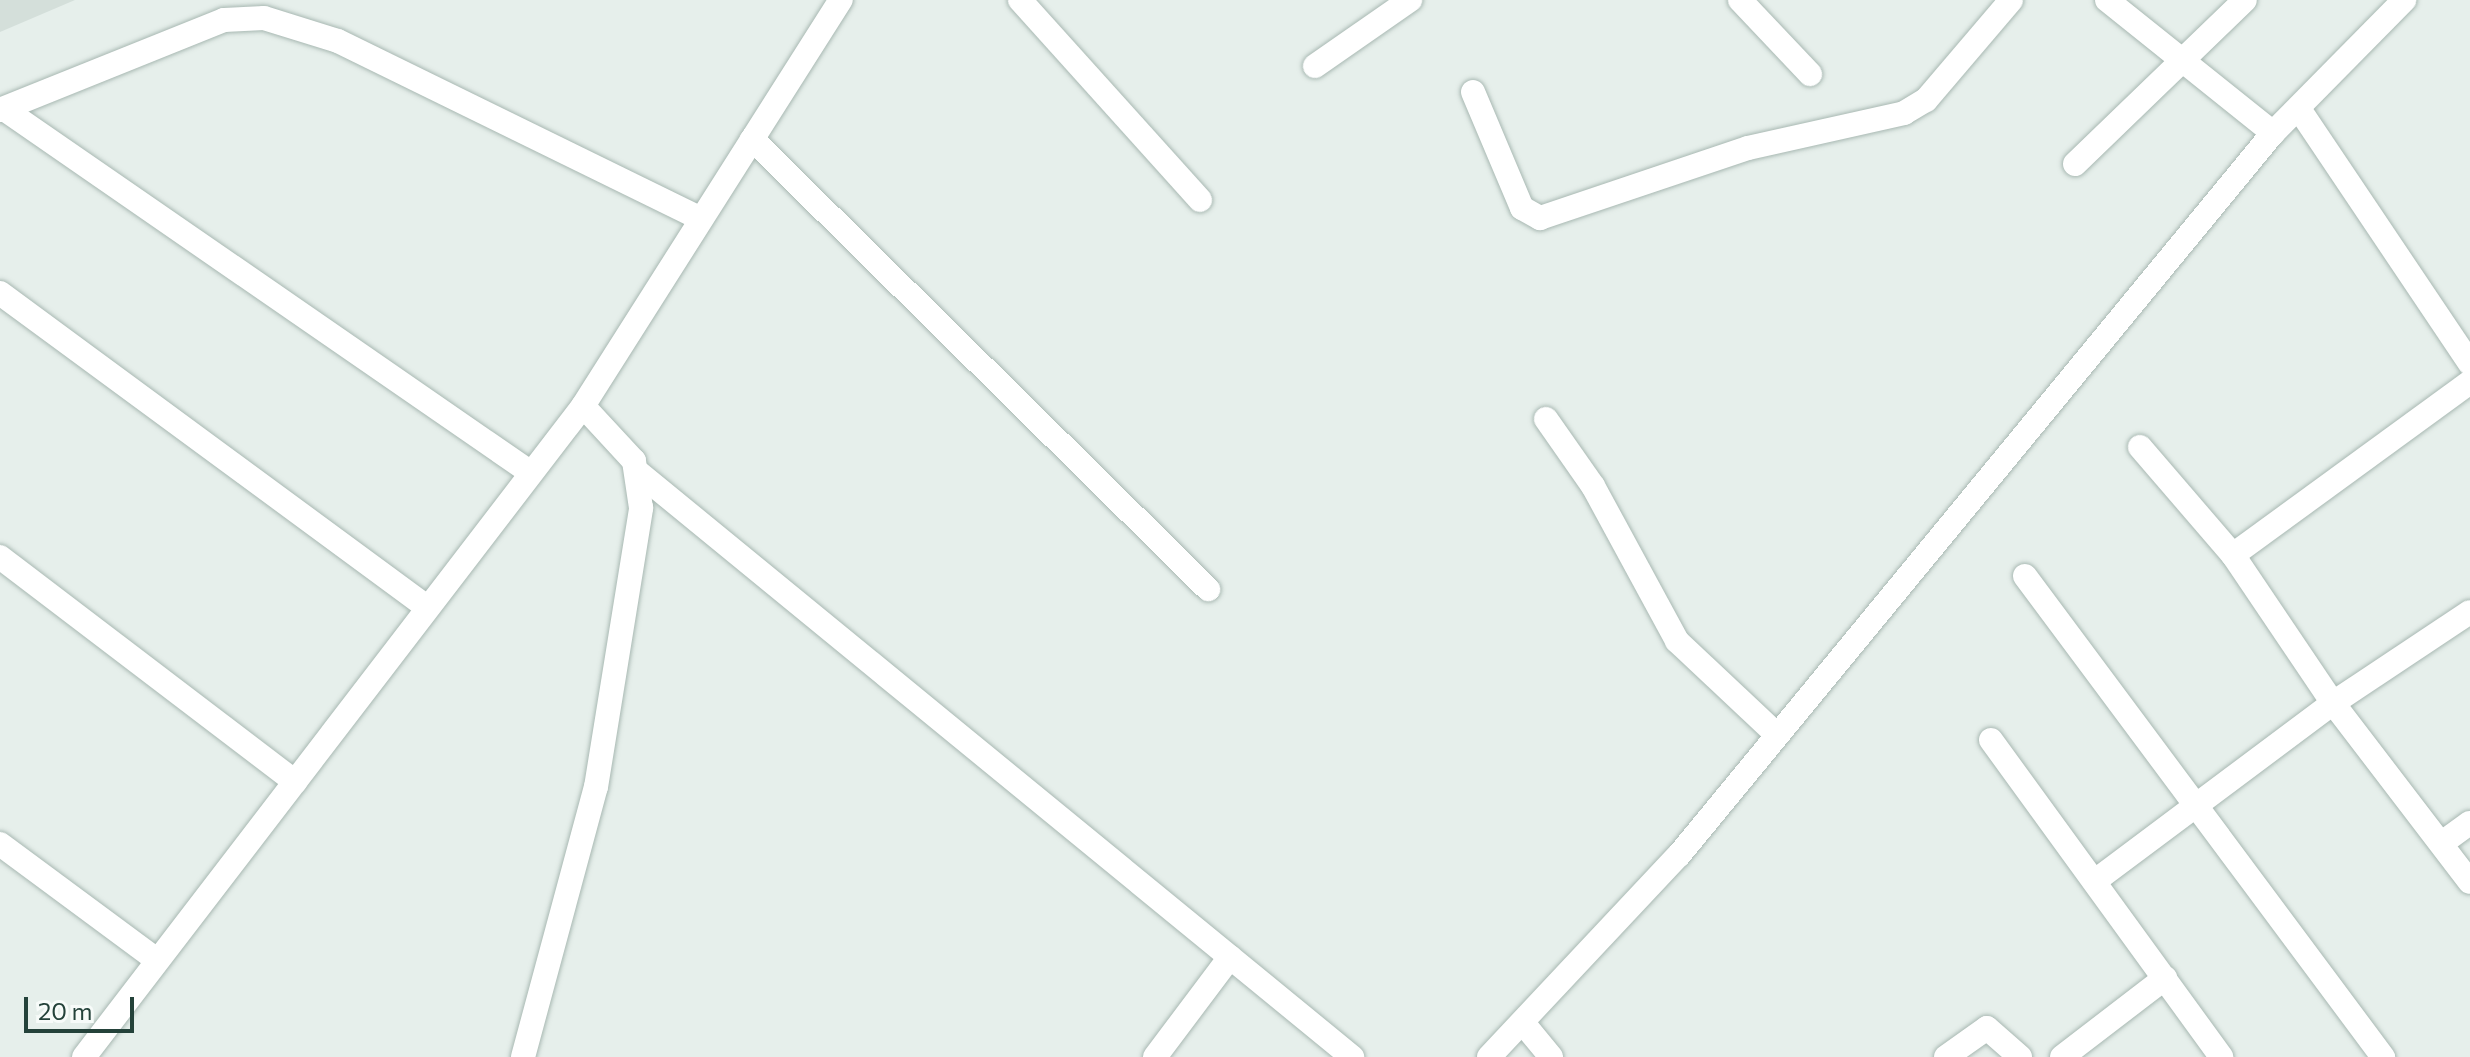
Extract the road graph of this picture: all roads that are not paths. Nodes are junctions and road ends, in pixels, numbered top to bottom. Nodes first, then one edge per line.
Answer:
1 (841, 0) edge
2 (1020, 0) edge
3 (1410, 0) edge
4 (1740, 0) edge
5 (2011, 0) edge
6 (2107, 0) edge
7 (2245, 0) edge
8 (2404, 0) edge
9 (2183, 61) junction
10 (1315, 66) dead end
11 (1810, 74) dead end
12 (1473, 92) dead end
13 (2299, 109) junction
14 (2, 110) edge
15 (2273, 133) junction
16 (752, 139) junction
17 (2075, 164) dead end
18 (1200, 200) dead end
19 (701, 219) junction
20 (0, 293) edge
21 (2470, 363) edge
22 (2470, 382) edge
23 (583, 406) junction
24 (1546, 419) dead end
25 (2140, 447) dead end
26 (531, 473) junction
27 (639, 473) junction
28 (2233, 555) junction
29 (0, 557) edge
30 (2025, 576) dead end
31 (1208, 589) dead end
32 (428, 608) junction
33 (2470, 612) edge
34 (2333, 703) junction
35 (1777, 735) junction
36 (1991, 740) dead end
37 (295, 782) junction
38 (2196, 806) junction
39 (2470, 823) edge
40 (2442, 843) junction
41 (0, 844) edge
42 (2095, 881) junction
43 (2470, 882) edge
44 (1230, 957) junction
45 (157, 960) junction
46 (2165, 978) junction
47 (1523, 1023) junction
48 (84, 1057) edge
49 (523, 1057) edge
50 (1155, 1057) edge
51 (1352, 1057) edge
52 (1489, 1057) edge
53 (1551, 1057) edge
54 (1946, 1057) edge
55 (2020, 1057) edge
56 (2062, 1057) edge
57 (2221, 1057) edge
58 (2383, 1057) edge

1 - 16 street
2 - 18 street
3 - 10 street
4 - 11 street
5 - 12 street
6 - 9 street
7 - 9 street
8 - 13 street
9 - 15 street
9 - 17 street
13 - 15 street
13 - 21 street
14 - 19 street
14 - 26 street
15 - 35 street
16 - 19 street
16 - 31 street
19 - 23 street
20 - 32 street
22 - 28 street
23 - 26 street
23 - 27 street
24 - 35 street
25 - 28 street
26 - 32 street
27 - 44 street
27 - 49 street
28 - 34 street
29 - 37 street
30 - 38 street
32 - 37 street
33 - 34 street
34 - 38 street
34 - 40 street
35 - 47 street
36 - 42 street
37 - 45 street
38 - 42 street
38 - 58 street
39 - 40 street
40 - 43 street
41 - 45 street
42 - 46 street
44 - 50 street
44 - 51 street
45 - 48 street
46 - 56 street
46 - 57 street
47 - 52 street
47 - 53 street
54 - 55 street

